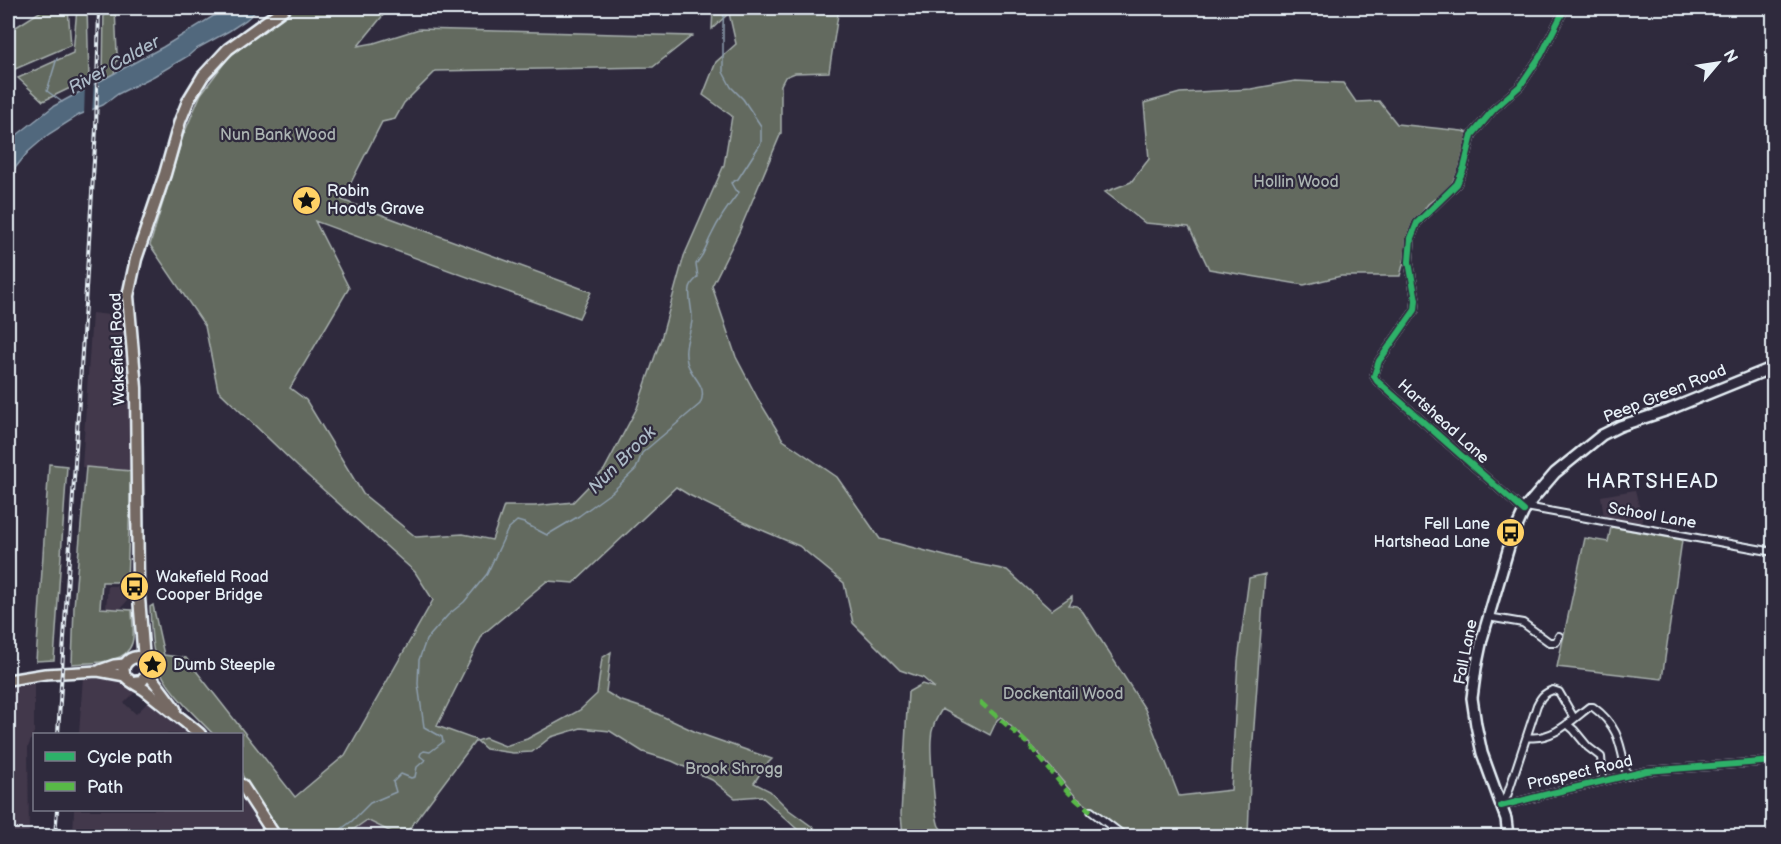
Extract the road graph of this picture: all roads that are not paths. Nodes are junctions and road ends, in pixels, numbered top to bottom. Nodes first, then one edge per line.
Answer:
1 (285, 8) edge
2 (1565, 8) edge
3 (1773, 366) edge
4 (1525, 509) junction
5 (1773, 552) edge
6 (1488, 617) junction
7 (1557, 642) dead end
8 (134, 661) junction
9 (98, 671) junction
10 (148, 673) junction
11 (129, 679) junction
12 (8, 680) edge
13 (1574, 718) junction
14 (186, 722) junction
15 (1567, 724) junction
16 (198, 733) edge
17 (1527, 737) junction
18 (1773, 761) edge
19 (1627, 776) junction
20 (1603, 781) junction
21 (243, 787) edge
22 (1501, 805) junction
23 (1091, 812) dead end
24 (275, 837) edge
25 (1124, 837) edge
26 (1508, 837) edge

1 - 8 highway, Wakefield Road
2 - 4 street, Hartshead Lane
3 - 4 main road, Peep Green Road
4 - 5 street, School Lane
4 - 6 main road, Fall Lane
6 - 7 street
6 - 22 main road, Fall Lane
8 - 9 main road
8 - 10 highway
8 - 11 highway
9 - 11 main road
9 - 12 main road
10 - 11 highway
10 - 14 highway
11 - 14 highway
13 - 15 street
13 - 17 street
13 - 19 street
14 - 16 highway
15 - 17 street
15 - 20 street
17 - 22 street
18 - 19 street, Prospect Road
19 - 20 street, Prospect Road
20 - 22 street, Prospect Road
21 - 24 highway
22 - 26 main road, Fall Lane
23 - 25 street

